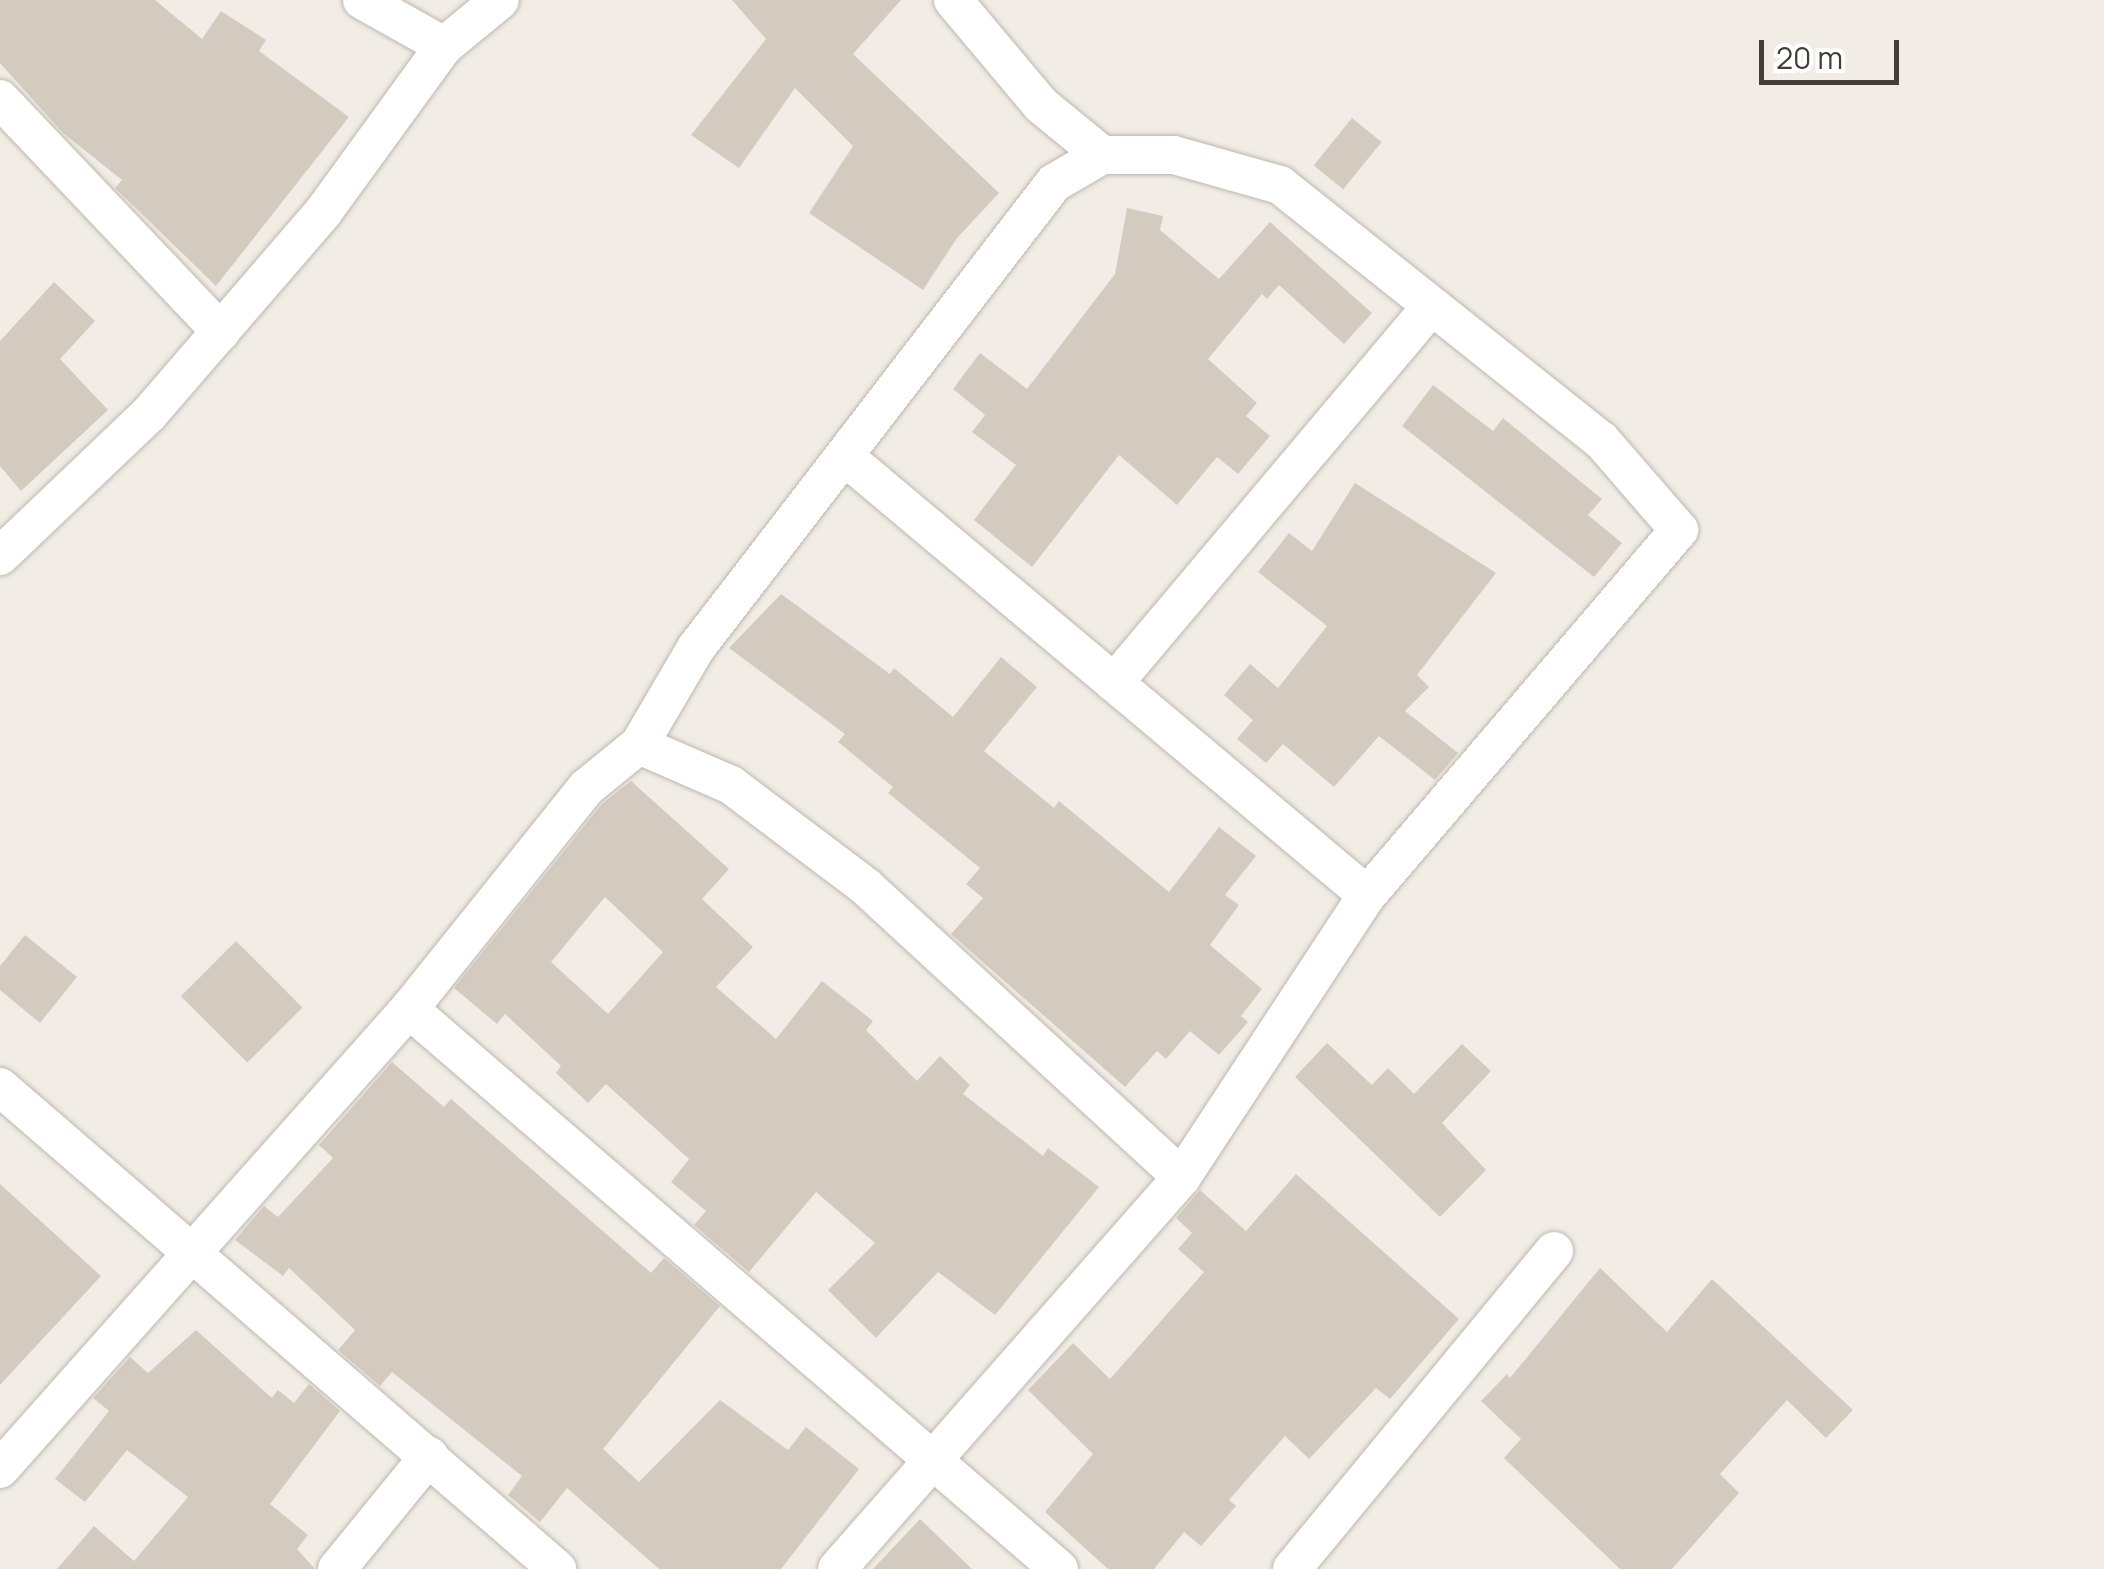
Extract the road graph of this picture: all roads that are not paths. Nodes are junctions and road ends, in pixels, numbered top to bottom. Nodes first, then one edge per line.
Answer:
1 (362, 0) edge
2 (500, 0) edge
3 (953, 0) edge
4 (444, 46) junction
5 (0, 100) edge
6 (1102, 155) junction
7 (1432, 306) junction
8 (220, 332) junction
9 (844, 456) junction
10 (0, 556) edge
11 (1114, 682) junction
12 (639, 746) junction
13 (1367, 896) junction
14 (408, 1009) junction
15 (0, 1087) edge
16 (1182, 1177) junction
17 (191, 1248) junction
18 (1554, 1251) dead end
19 (429, 1456) junction
20 (936, 1460) junction
21 (0, 1469) edge
22 (337, 1569) edge
23 (557, 1569) edge
24 (837, 1569) edge
25 (1060, 1569) edge
26 (1292, 1569) edge

1 - 4 street
2 - 4 street
3 - 6 street
4 - 8 street
5 - 8 street
6 - 7 street
6 - 9 street
7 - 11 street
7 - 13 street
8 - 10 street
9 - 11 street
9 - 12 street
11 - 13 street
12 - 14 street
12 - 16 street
13 - 16 street
14 - 17 street
14 - 20 street
15 - 17 street
16 - 20 street
17 - 19 street
17 - 21 street
18 - 26 street
19 - 22 street
19 - 23 street
20 - 24 street
20 - 25 street

